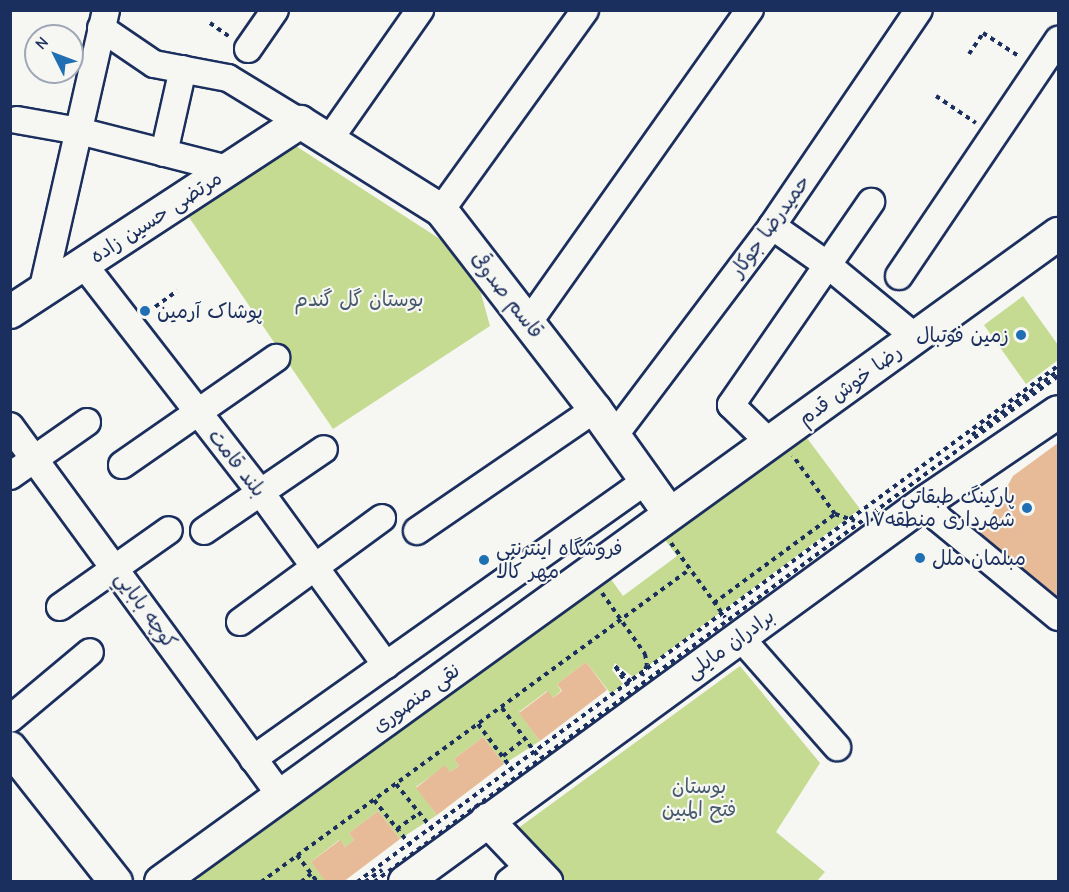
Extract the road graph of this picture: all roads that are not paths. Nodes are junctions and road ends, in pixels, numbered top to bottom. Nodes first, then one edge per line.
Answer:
1 (275, 10) edge
2 (420, 10) edge
3 (585, 10) edge
4 (750, 10) edge
5 (919, 10) edge
6 (103, 19) edge
7 (1059, 40) edge
8 (248, 49) dead end
9 (183, 69) junction
10 (17, 120) dead end
11 (300, 122) junction
12 (79, 131) junction
13 (329, 140) junction
14 (164, 153) junction
15 (228, 170) junction
16 (871, 202) dead end
17 (441, 210) junction
18 (772, 226) junction
19 (1053, 240) edge
20 (84, 265) junction
21 (829, 266) junction
22 (898, 276) dead end
23 (10, 285) edge
24 (42, 292) junction
25 (10, 312) edge
26 (528, 322) junction
27 (915, 338) junction
28 (276, 358) dead end
29 (595, 409) junction
30 (198, 412) junction
31 (1059, 412) edge
32 (87, 422) dead end
33 (10, 426) edge
34 (614, 436) junction
35 (774, 439) junction
36 (324, 449) dead end
37 (34, 458) junction
38 (122, 465) dead end
39 (10, 476) edge
40 (646, 481) junction
41 (261, 493) junction
42 (927, 501) junction
43 (382, 518) dead end
44 (664, 519) junction
45 (169, 530) dead end
46 (204, 531) dead end
47 (417, 531) dead end
48 (115, 568) junction
49 (316, 569) junction
50 (60, 607) dead end
51 (1059, 617) edge
52 (240, 622) dead end
53 (740, 637) junction
54 (90, 652) dead end
55 (386, 665) junction
56 (10, 719) edge
57 (837, 747) dead end
58 (10, 748) edge
59 (253, 759) junction
60 (280, 795) junction
61 (487, 820) junction
62 (208, 848) junction
63 (528, 876) edge
64 (106, 878) edge
65 (161, 882) edge
66 (189, 882) edge
67 (405, 882) edge

1 - 8 street
2 - 13 street
3 - 17 street
4 - 26 street
5 - 18 street, حمیدرضا جوکار
6 - 9 street
6 - 12 street
7 - 22 street
9 - 11 street
9 - 14 street
10 - 12 street
11 - 13 street, قاسم صدوقی
11 - 15 street, مرتضی حسین زاده
12 - 14 street
12 - 24 street
13 - 17 street, قاسم صدوقی
14 - 15 street
15 - 20 street, مرتضی حسین زاده
16 - 21 street
17 - 26 street, قاسم صدوقی
18 - 21 street
18 - 34 street, حمیدرضا جوکار
19 - 27 street, رضا خوش قدم
20 - 24 street, مرتضی حسین زاده
20 - 30 street, بلند قامت
21 - 27 street
21 - 35 street
23 - 24 street
24 - 25 street, مرتضی حسین زاده
26 - 29 street, قاسم صدوقی
27 - 35 street, رضا خوش قدم
28 - 30 street
29 - 34 street, قاسم صدوقی
29 - 47 street
30 - 38 street
30 - 41 street, بلند قامت
31 - 42 street, برادران مایلی
32 - 37 street
33 - 37 street, كوچه بابايي
34 - 40 street, قاسم صدوقی
35 - 44 street, رضا خوش قدم
36 - 41 street
37 - 39 street
37 - 48 street, كوچه بابايي
40 - 44 street, قاسم صدوقی
40 - 55 street
41 - 46 street
41 - 49 street, بلند قامت
42 - 51 street
42 - 53 street, برادران مایلی
43 - 49 street
44 - 60 street, نقی منصوری
45 - 48 street
48 - 50 street
48 - 59 street, كوچه بابايي
49 - 52 street
49 - 55 street, بلند قامت
53 - 57 street
53 - 61 street, برادران مایلی
54 - 56 street
55 - 59 street
58 - 64 street
59 - 60 street, كوچه بابايي
60 - 62 street, نقی منصوری
61 - 63 street
61 - 67 street, برادران مایلی
62 - 65 street, نقی منصوری
62 - 66 street

